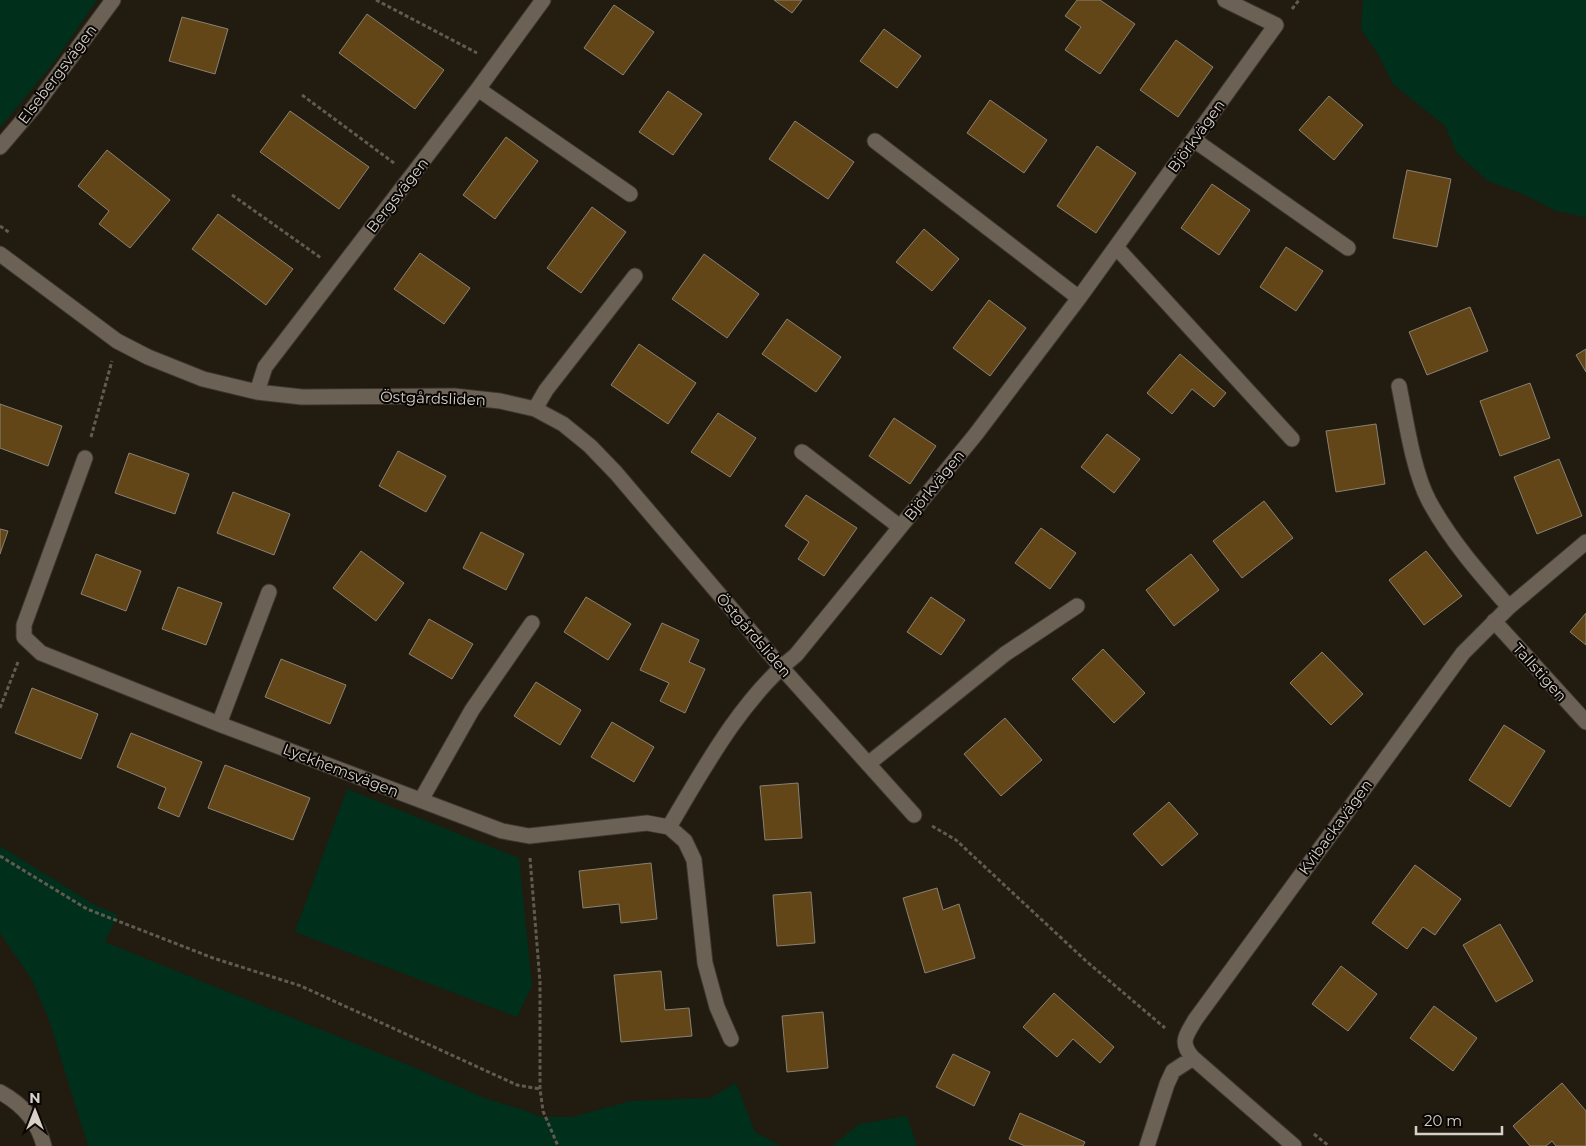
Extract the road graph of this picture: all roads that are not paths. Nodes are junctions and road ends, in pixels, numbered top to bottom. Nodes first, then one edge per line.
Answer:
1 (113, 0) edge
2 (543, 0) edge
3 (1225, 0) edge
4 (478, 89) junction
5 (1194, 140) junction
6 (875, 141) dead end
7 (0, 147) edge
8 (630, 194) dead end
9 (1116, 247) junction
10 (1348, 248) dead end
11 (0, 254) edge
12 (635, 276) dead end
13 (1079, 298) junction
14 (1399, 386) dead end
15 (257, 392) junction
16 (535, 409) junction
17 (1292, 439) dead end
18 (802, 452) dead end
19 (85, 458) road end
20 (900, 527) junction
21 (1586, 542) edge
22 (269, 592) dead end
23 (1077, 606) dead end
24 (1509, 607) junction
25 (1494, 622) junction
26 (532, 623) dead end
27 (781, 667) junction
28 (1586, 722) edge
29 (219, 724) junction
30 (868, 764) junction
31 (421, 800) junction
32 (914, 815) road end
33 (669, 827) junction
34 (731, 1039) dead end
35 (1193, 1058) junction
36 (0, 1092) edge
37 (44, 1146) edge
38 (1147, 1146) edge
39 (1294, 1146) edge

1 - 7 street, Elsebergsvägen
2 - 4 street, Bergsvägen
3 - 5 street, Björkvägen
4 - 8 street
4 - 15 street, Bergsvägen
5 - 9 street, Björkvägen
5 - 10 street
6 - 13 street
9 - 13 street, Björkvägen
9 - 17 street
11 - 15 street, Östgårdsliden
12 - 16 street
13 - 20 street, Björkvägen
14 - 24 street
15 - 16 street, Östgårdsliden
16 - 27 street, Östgårdsliden
18 - 20 street
19 - 29 street, Lyckhemsvägen
20 - 27 street, Björkvägen
21 - 24 street, Kvibackavägen
22 - 29 street
23 - 30 street
24 - 25 street, Kvibackavägen
25 - 28 street, Tallstigen
25 - 35 street, Kvibackavägen
26 - 31 street
27 - 30 street, Östgårdsliden
27 - 33 street
29 - 31 street, Lyckhemsvägen
30 - 32 street, Östgårdsliden
31 - 33 street, Lyckhemsvägen
33 - 34 street
35 - 38 street
35 - 39 street
36 - 37 street

